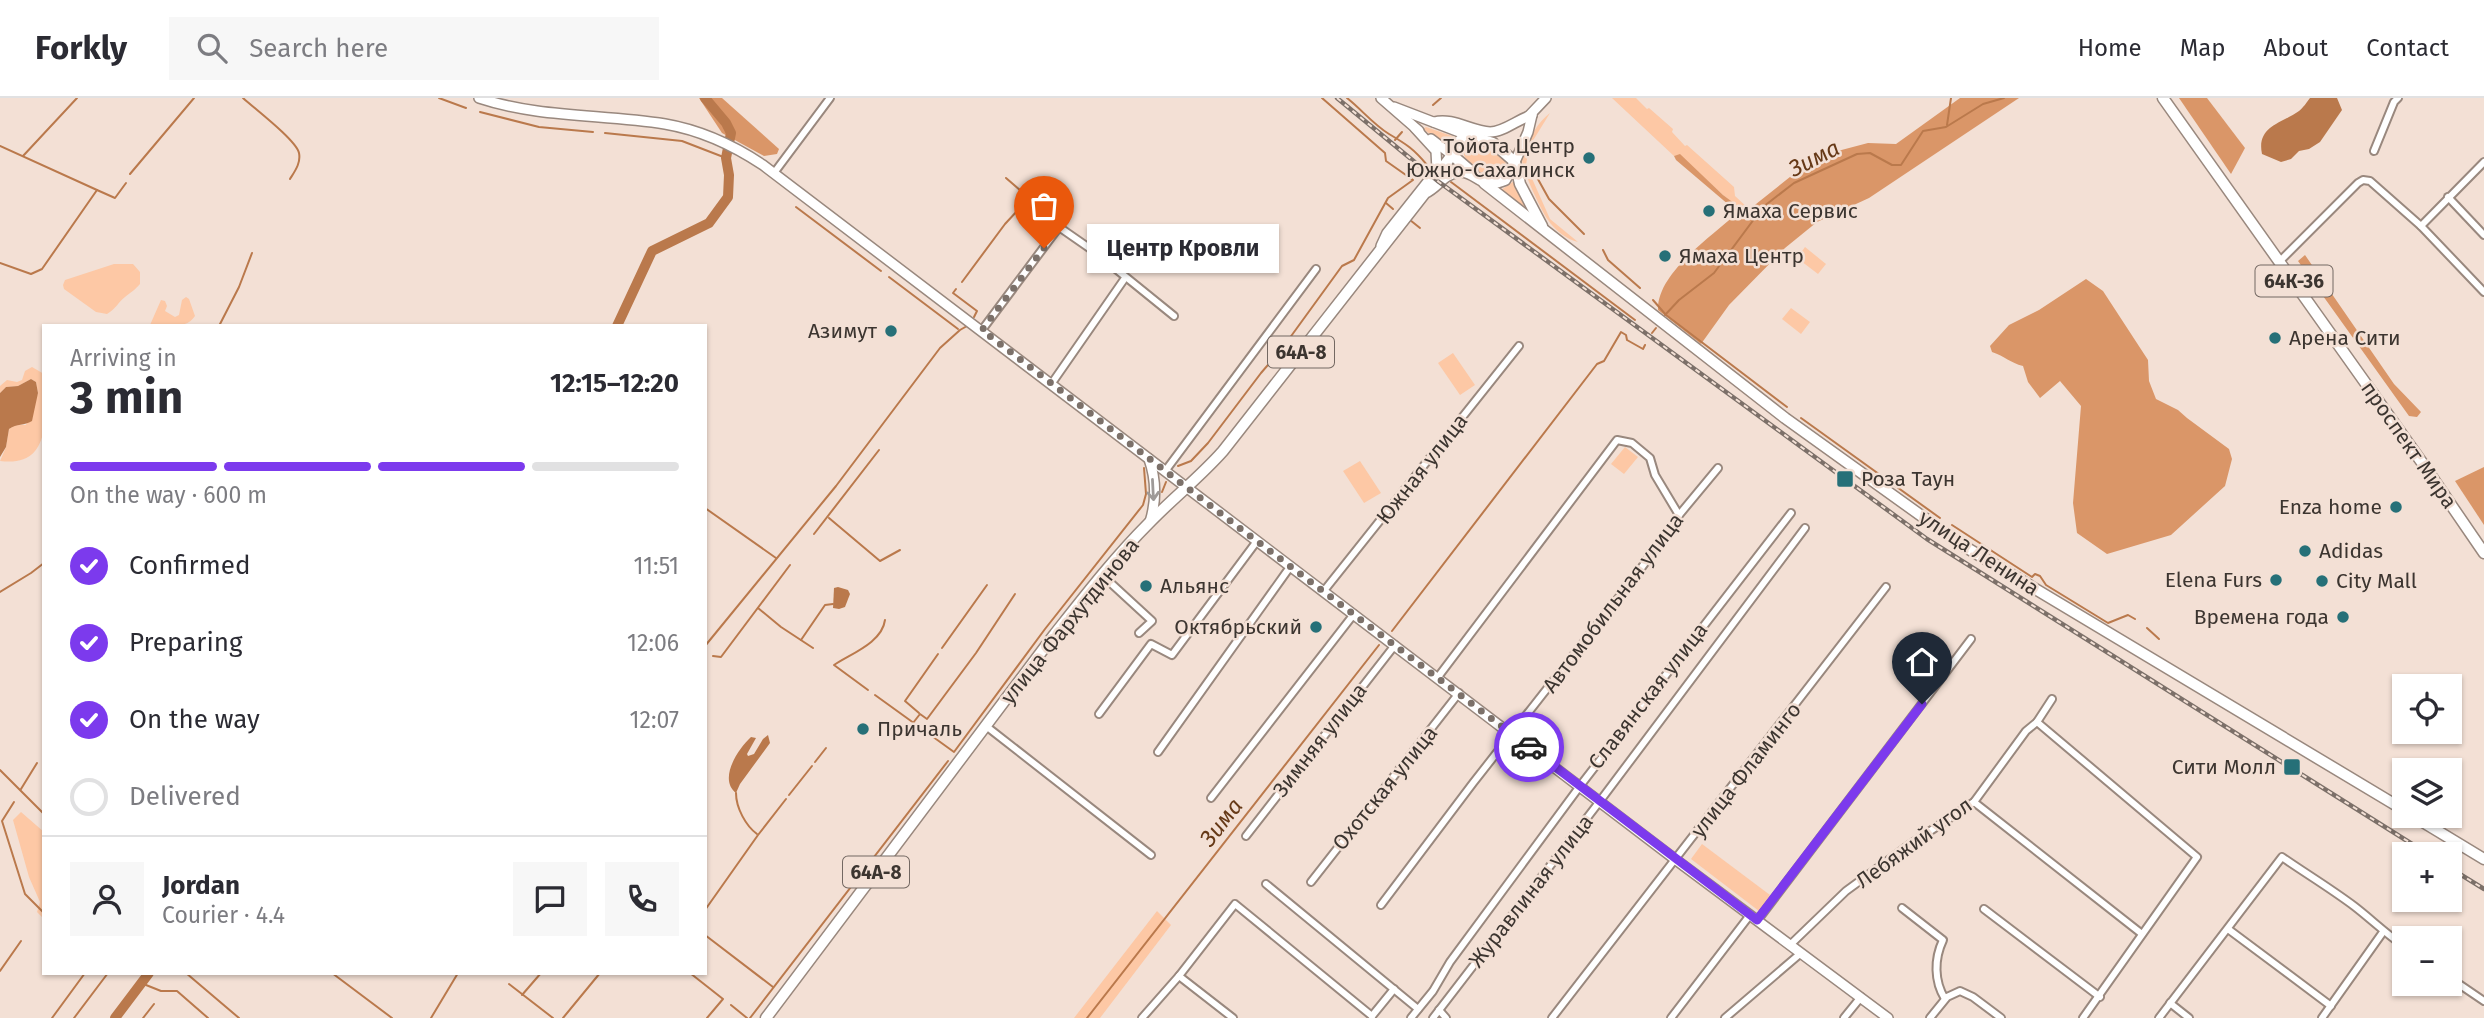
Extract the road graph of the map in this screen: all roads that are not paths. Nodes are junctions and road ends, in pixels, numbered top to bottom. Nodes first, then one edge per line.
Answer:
1 (479, 98) edge
2 (830, 98) edge
3 (1381, 98) edge
4 (1546, 98) edge
5 (2163, 98) edge
6 (2398, 98) edge
7 (1389, 105) junction
8 (1532, 115) junction
9 (1434, 122) junction
10 (1415, 128) junction
11 (1467, 135) junction
12 (1479, 138) junction
13 (2374, 151) dead end
14 (1452, 155) junction
15 (1515, 162) junction
16 (2484, 162) edge
17 (774, 173) junction
18 (1484, 183) junction
19 (1425, 193) junction
20 (2448, 197) junction
21 (2421, 226) junction
22 (1546, 233) junction
23 (2484, 235) edge
24 (1378, 252) junction
25 (2280, 261) junction
26 (1316, 269) dead end
27 (1125, 278) junction
28 (2484, 292) edge
29 (1174, 316) dead end
30 (982, 330) junction
31 (1519, 346) dead end
32 (1052, 383) junction
33 (1148, 457) junction
34 (1718, 468) dead end
35 (1166, 470) junction
36 (1188, 487) junction
37 (1791, 513) dead end
38 (1679, 515) junction
39 (1150, 522) junction
40 (1805, 528) dead end
41 (1256, 541) junction
42 (2483, 553) edge
43 (1290, 567) junction
44 (1101, 575) junction
45 (1885, 587) dead end
46 (1323, 592) junction
47 (1354, 614) junction
48 (1139, 633) dead end
49 (1971, 639) dead end
50 (1395, 645) junction
51 (1438, 677) junction
52 (1459, 693) junction
53 (2052, 699) dead end
54 (1099, 714) dead end
55 (2037, 722) junction
56 (986, 726) junction
57 (1513, 734) junction
58 (1158, 752) dead end
59 (1580, 786) junction
60 (1212, 798) dead end
61 (1600, 802) junction
62 (1974, 802) junction
63 (2392, 803) edge
64 (2433, 828) edge
65 (1246, 836) dead end
66 (1152, 855) dead end
67 (2484, 859) edge
68 (1676, 860) junction
69 (1311, 882) dead end
70 (1266, 884) dead end
71 (1381, 905) dead end
72 (1902, 908) dead end
73 (1984, 909) dead end
74 (1753, 918) junction
75 (2228, 929) junction
76 (2383, 932) junction
77 (2143, 934) junction
78 (2392, 938) edge
79 (1790, 944) junction
80 (1801, 953) junction
81 (1179, 976) junction
82 (2462, 986) edge
83 (1394, 989) junction
84 (2099, 997) junction
85 (1861, 998) junction
86 (1945, 999) junction
87 (2484, 1001) edge
88 (2170, 1003) junction
89 (2330, 1006) junction
90 (1418, 1009) junction
91 (1438, 1010) junction
92 (1371, 1017) edge
93 (766, 1018) edge
94 (1142, 1018) edge
95 (1233, 1018) edge
96 (1411, 1018) edge
97 (1433, 1018) edge
98 (1446, 1018) edge
99 (1552, 1018) edge
100 (1671, 1018) edge
101 (1725, 1018) edge
102 (1844, 1018) edge
103 (1888, 1018) edge
104 (1930, 1018) edge
105 (2001, 1018) edge
106 (2083, 1018) edge
107 (2158, 1018) edge
108 (2189, 1018) edge
109 (2322, 1018) edge

1 - 17 main road
2 - 17 street
3 - 7 main road
4 - 8 main road
5 - 25 main road, проспект Мира / 64К-36
6 - 13 street
7 - 9 main road
7 - 10 main road
8 - 9 main road
8 - 12 main road
8 - 15 main road
9 - 11 main road
10 - 14 main road
10 - 24 main road
11 - 12 main road
11 - 14 main road
12 - 15 main road
14 - 18 main road, 64А-8
14 - 19 main road
15 - 18 main road
15 - 22 main road, улица Ленина / 64А-8
16 - 20 street
17 - 30 main road
18 - 19 main road, улица Фархутдинова / 64А-8
18 - 22 main road, улица Ленина / 64А-8
19 - 24 main road, улица Фархутдинова / 64А-8
20 - 21 street
20 - 23 street
21 - 25 street
21 - 28 street
22 - 63 main road, улица Ленина / 64А-8
24 - 36 main road, улица Фархутдинова / 64А-8
25 - 42 main road, проспект Мира / 64К-36
26 - 35 street
27 - 29 street
27 - 30 street
27 - 32 street
30 - 32 main road
31 - 46 street, Южная улица
32 - 33 main road
33 - 35 main road
33 -> 39 main road
34 - 38 street, Автомобильная улица
35 - 36 main road
36 - 39 main road, улица Фархутдинова / 64А-8
36 - 41 main road
37 - 59 street, Славянская улица
38 - 51 street
38 - 57 street, Автомобильная улица
39 - 44 main road, улица Фархутдинова / 64А-8
40 - 61 street, Журавлиная улица
41 - 43 main road
41 - 54 street
43 - 46 main road
43 - 58 street
44 - 48 street
44 - 56 main road, улица Фархутдинова / 64А-8
45 - 68 street, улица Фламинго
46 - 47 main road
47 - 50 main road
47 - 60 street
49 - 74 street
50 - 51 main road
50 - 65 street, Зимняя улица
51 - 52 main road
52 - 57 main road
52 - 69 street, Охотская улица
53 - 55 street, Лебяжий угол
55 - 62 street, Лебяжий угол
55 - 77 street
56 - 66 street
56 - 93 main road, улица Фархутдинова / 64А-8
57 - 59 main road
57 - 71 street, Автомобильная улица
59 - 61 main road
59 - 90 street, Славянская улица
61 - 68 main road
61 - 91 street, Журавлиная улица
62 - 77 street
62 - 79 street, Лебяжий угол
64 - 67 main road
68 - 74 main road
68 - 99 street, улица Фламинго
70 - 83 street
72 - 86 street
73 - 84 street
74 - 79 main road
74 - 100 street
75 - 76 street
75 - 88 street
75 - 89 street
76 - 78 street
76 - 89 street
77 - 84 street
79 - 80 main road
80 - 85 main road
80 - 101 street
81 - 92 street
81 - 94 street
81 - 95 street
82 - 87 street
83 - 90 street
83 - 92 street
84 - 106 street
85 - 102 street
85 - 103 main road
86 - 104 street
86 - 105 street
88 - 107 street
88 - 108 street
89 - 109 street
90 - 96 street, Славянская улица
91 - 97 street, Журавлиная улица
91 - 98 street

